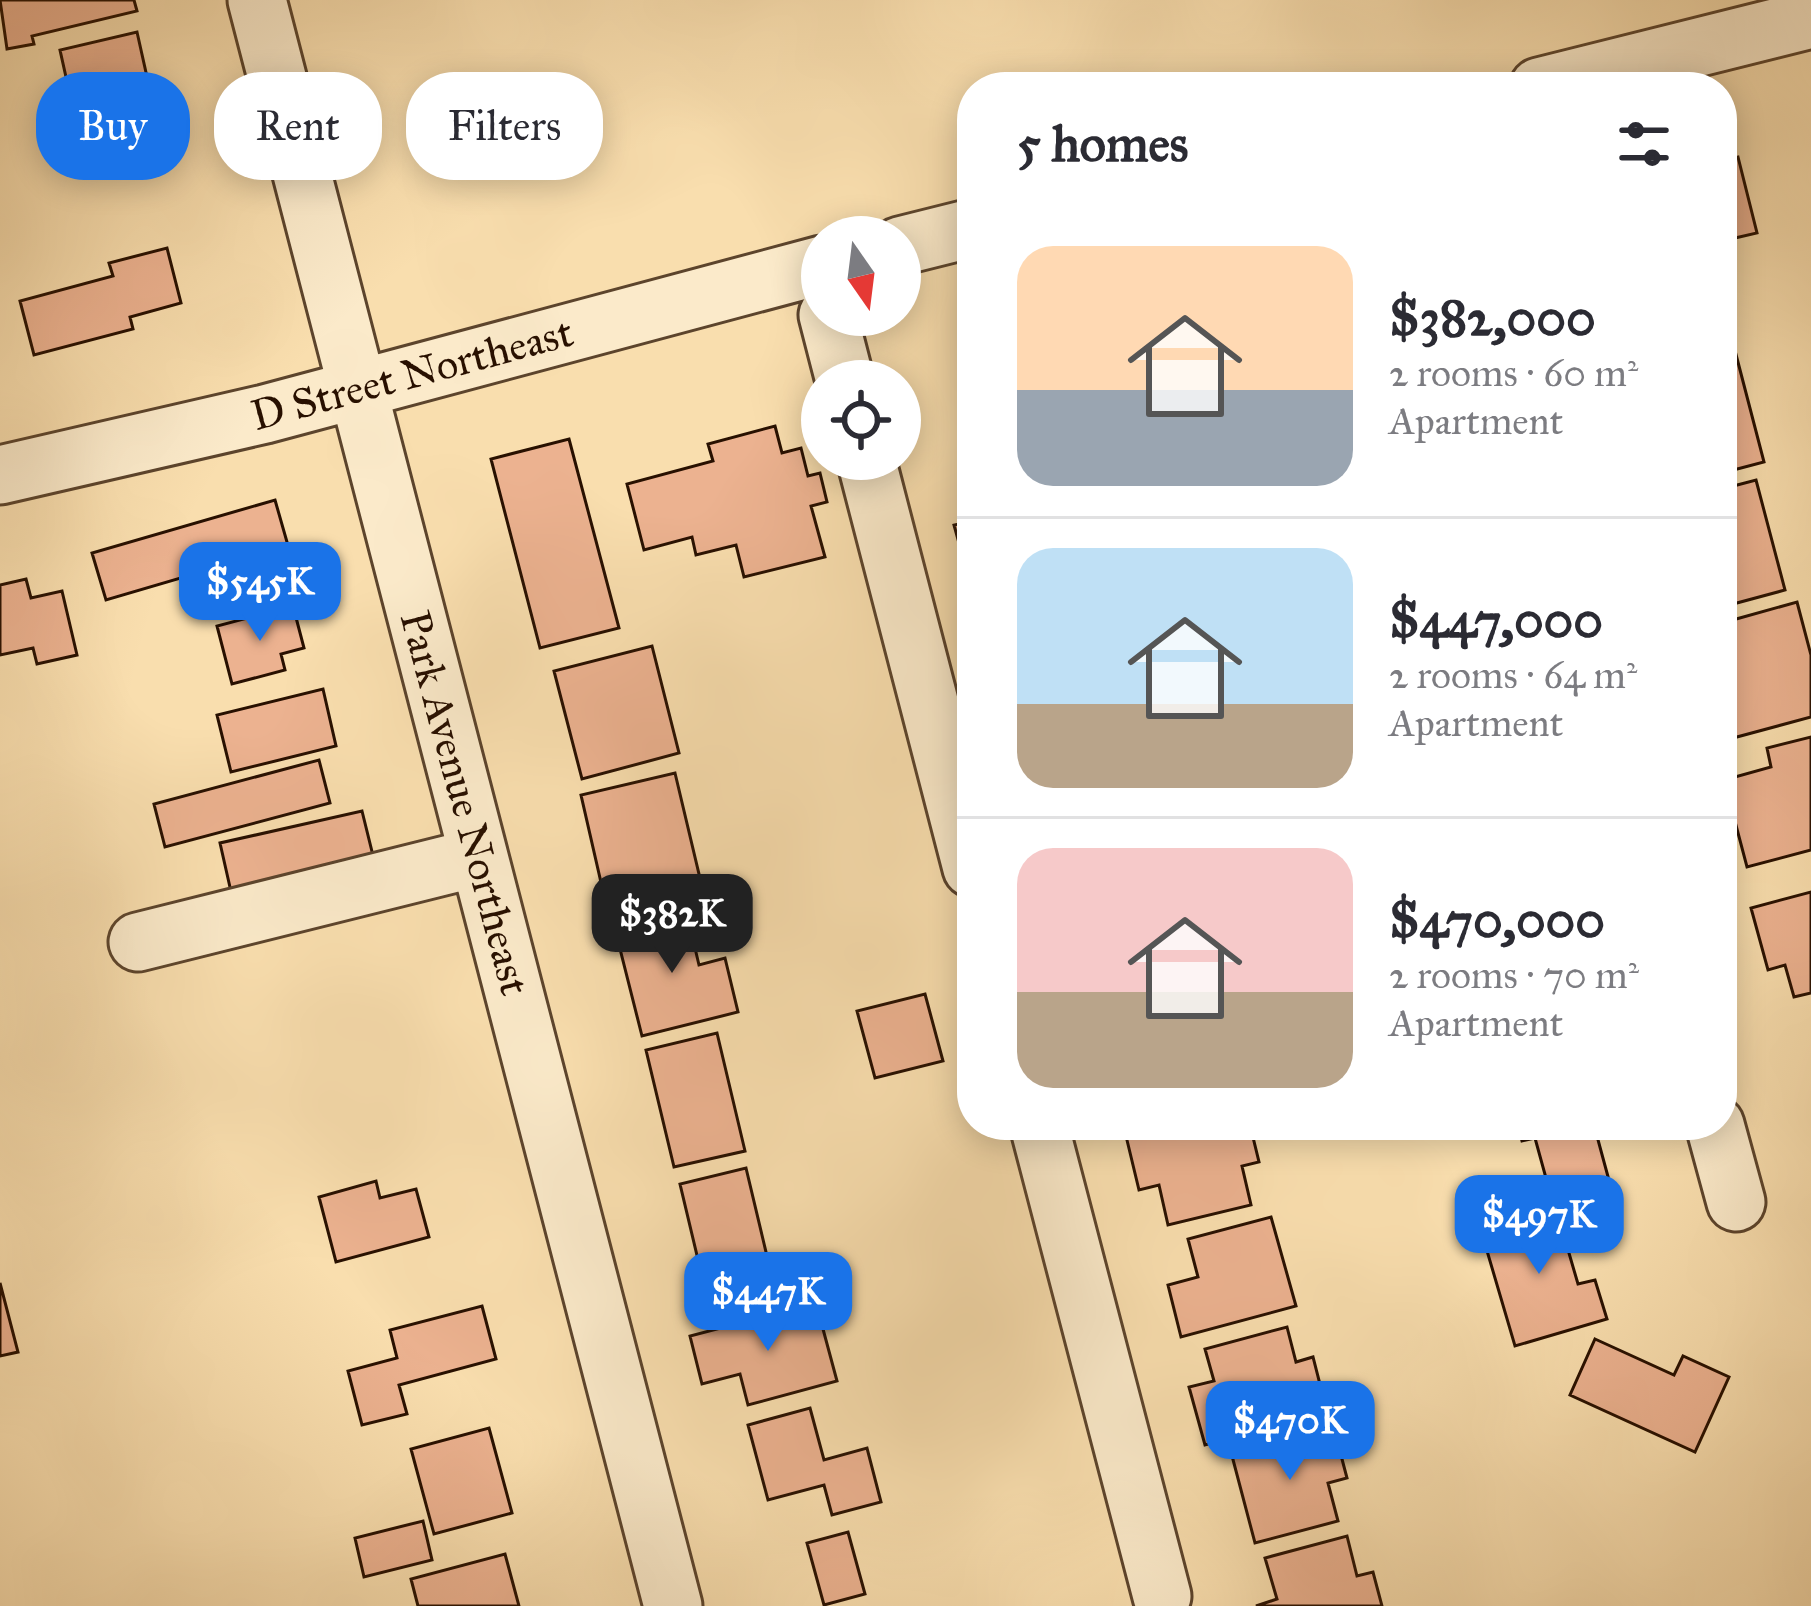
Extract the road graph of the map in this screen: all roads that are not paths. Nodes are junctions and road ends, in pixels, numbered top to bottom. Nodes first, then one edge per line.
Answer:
1 (257, 0) edge
2 (1811, 19) edge
3 (1599, 72) edge
4 (957, 232) edge
5 (921, 241) edge
6 (801, 290) edge
7 (357, 388) junction
8 (0, 475) edge
9 (871, 480) edge
10 (957, 810) edge
11 (479, 857) junction
12 (138, 942) dead end
13 (1043, 1140) edge
14 (1719, 1140) edge
15 (1736, 1202) dead end
16 (1162, 1596) dead end
17 (673, 1606) edge

1 - 7 street, Park Avenue Northeast
2 - 3 street
4 - 5 street
6 - 7 street, D Street Northeast
7 - 8 street, D Street Northeast
7 - 11 street, Park Avenue Northeast
9 - 10 street
11 - 12 street
11 - 17 street, Park Avenue Northeast
13 - 16 street
14 - 15 street

